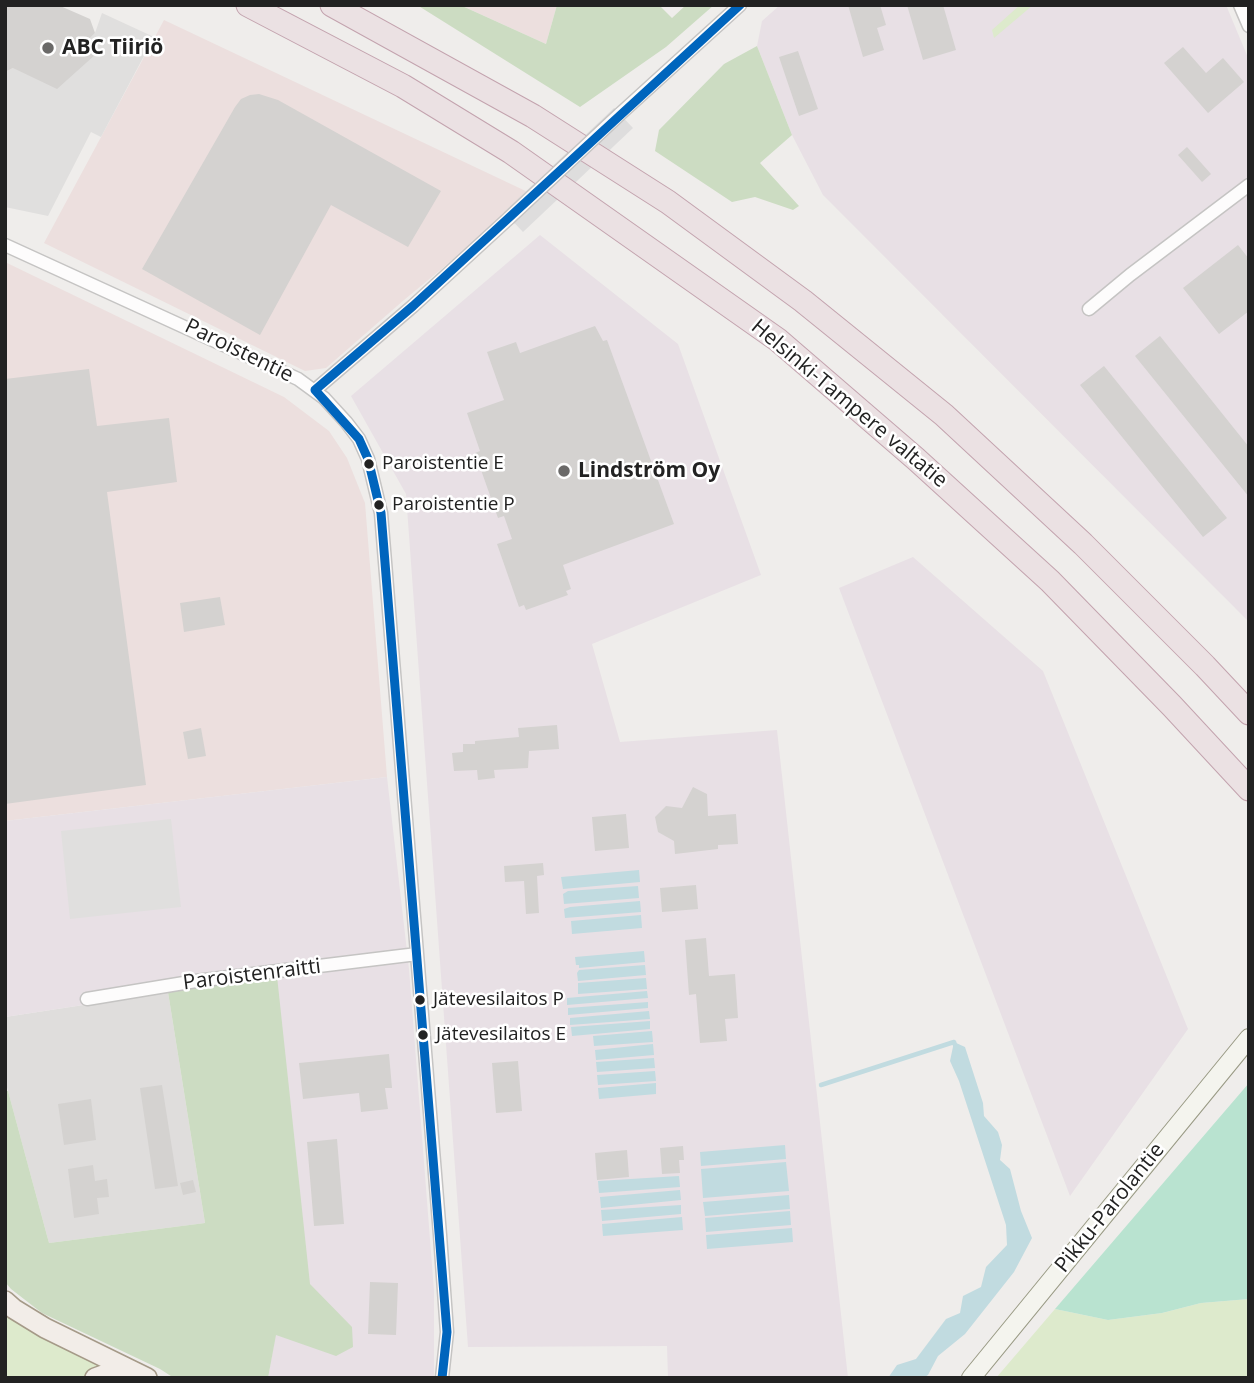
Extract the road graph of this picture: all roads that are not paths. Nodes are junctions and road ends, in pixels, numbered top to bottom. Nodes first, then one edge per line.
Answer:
1 (248, 5) edge
2 (332, 5) edge
3 (740, 5) edge
4 (1240, 5) edge
5 (1249, 26) edge
6 (1249, 185) edge
7 (5, 245) edge
8 (1090, 309) dead end
9 (315, 390) junction
10 (1249, 713) edge
11 (1249, 789) edge
12 (417, 954) junction
13 (87, 999) dead end
14 (1249, 1038) edge
15 (5, 1301) edge
16 (142, 1375) edge
17 (94, 1378) edge
18 (442, 1378) edge
19 (971, 1378) edge

1 - 11 highway, Helsinki-Tampere valtatie
2 - 10 highway
3 - 9 street, bridge
4 - 5 street
6 - 8 street
7 - 9 street, Paroistentie
9 - 12 street, Paroistentie
12 - 13 street, Paroistenraitti
12 - 18 street, Paroistentie
14 - 19 main road, Pikku-Parolantie
15 - 16 main road
16 - 17 main road

